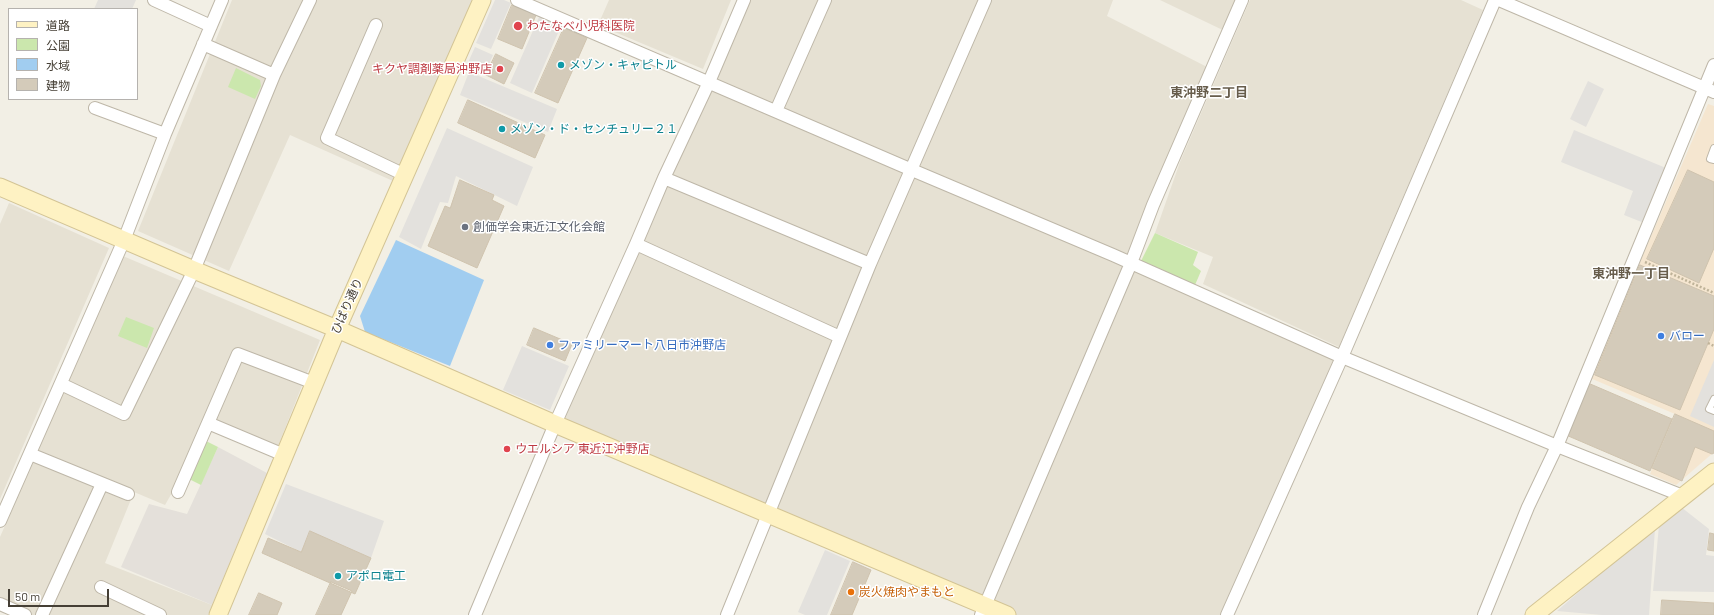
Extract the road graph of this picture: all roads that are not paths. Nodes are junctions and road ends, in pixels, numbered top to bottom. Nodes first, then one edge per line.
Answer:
1 (154, 0) edge
2 (222, 0) edge
3 (310, 0) edge
4 (482, 0) edge
5 (517, 0) edge
6 (744, 0) edge
7 (825, 0) edge
8 (985, 0) edge
9 (1242, 0) edge
10 (1496, 0) edge
11 (1499, 0) edge
12 (376, 24) dead end
13 (211, 26) junction
14 (203, 44) junction
15 (1714, 65) edge
16 (274, 75) junction
17 (709, 82) junction
18 (1709, 90) edge
19 (95, 108) dead end
20 (776, 111) junction
21 (165, 134) junction
22 (1714, 148) edge
23 (1714, 160) edge
24 (912, 170) junction
25 (405, 175) junction
26 (664, 178) junction
27 (0, 187) edge
28 (124, 240) junction
29 (636, 244) junction
30 (1131, 263) junction
31 (870, 264) junction
32 (194, 270) junction
33 (337, 329) junction
34 (840, 336) junction
35 (1342, 357) junction
36 (314, 383) junction
37 (61, 384) junction
38 (1714, 400) edge
39 (1714, 411) edge
40 (208, 423) junction
41 (555, 424) junction
42 (1557, 446) junction
43 (30, 454) junction
44 (284, 455) junction
45 (1714, 472) edge
46 (102, 484) junction
47 (178, 492) dead end
48 (128, 494) dead end
49 (1683, 496) junction
50 (769, 513) junction
51 (0, 521) edge
52 (101, 587) dead end
53 (0, 604) edge
54 (983, 610) edge
55 (25, 615) edge
56 (42, 615) edge
57 (160, 615) edge
58 (218, 615) edge
59 (475, 615) edge
60 (727, 615) edge
61 (1007, 615) edge
62 (1227, 615) edge
63 (1484, 615) edge
64 (1534, 615) edge

1 - 13 street
2 - 13 street
3 - 16 street
4 - 25 street, ひばり通り
5 - 17 street
6 - 17 street
7 - 20 street
8 - 24 street
9 - 30 street
10 - 35 street
11 - 18 street
12 - 25 street
13 - 14 street
14 - 16 street
14 - 21 street
15 - 18 street
16 - 32 street
17 - 20 street
17 - 26 street
18 - 42 street
19 - 21 street
20 - 24 street
21 - 28 street
22 - 23 lane
24 - 30 street
24 - 31 street
25 - 33 street, ひばり通り
26 - 29 street
26 - 31 street
27 - 28 street
28 - 32 street
28 - 37 street
29 - 34 street
29 - 41 street
30 - 35 street
30 - 54 street
31 - 34 street
32 - 33 street
32 - 37 street
33 - 36 street, ひばり通り
33 - 41 street
34 - 50 street
35 - 42 street
35 - 62 street
36 - 40 street
36 - 44 street, ひばり通り
37 - 43 street
38 - 39 lane
40 - 44 street
40 - 47 street
41 - 50 street
41 - 59 street
42 - 49 street
42 - 63 street
43 - 46 street
43 - 51 street
44 - 58 street, ひばり通り
45 - 49 street
46 - 48 street
46 - 56 street
49 - 64 street
50 - 54 street
50 - 60 street
52 - 57 street
53 - 55 street
54 - 61 street

